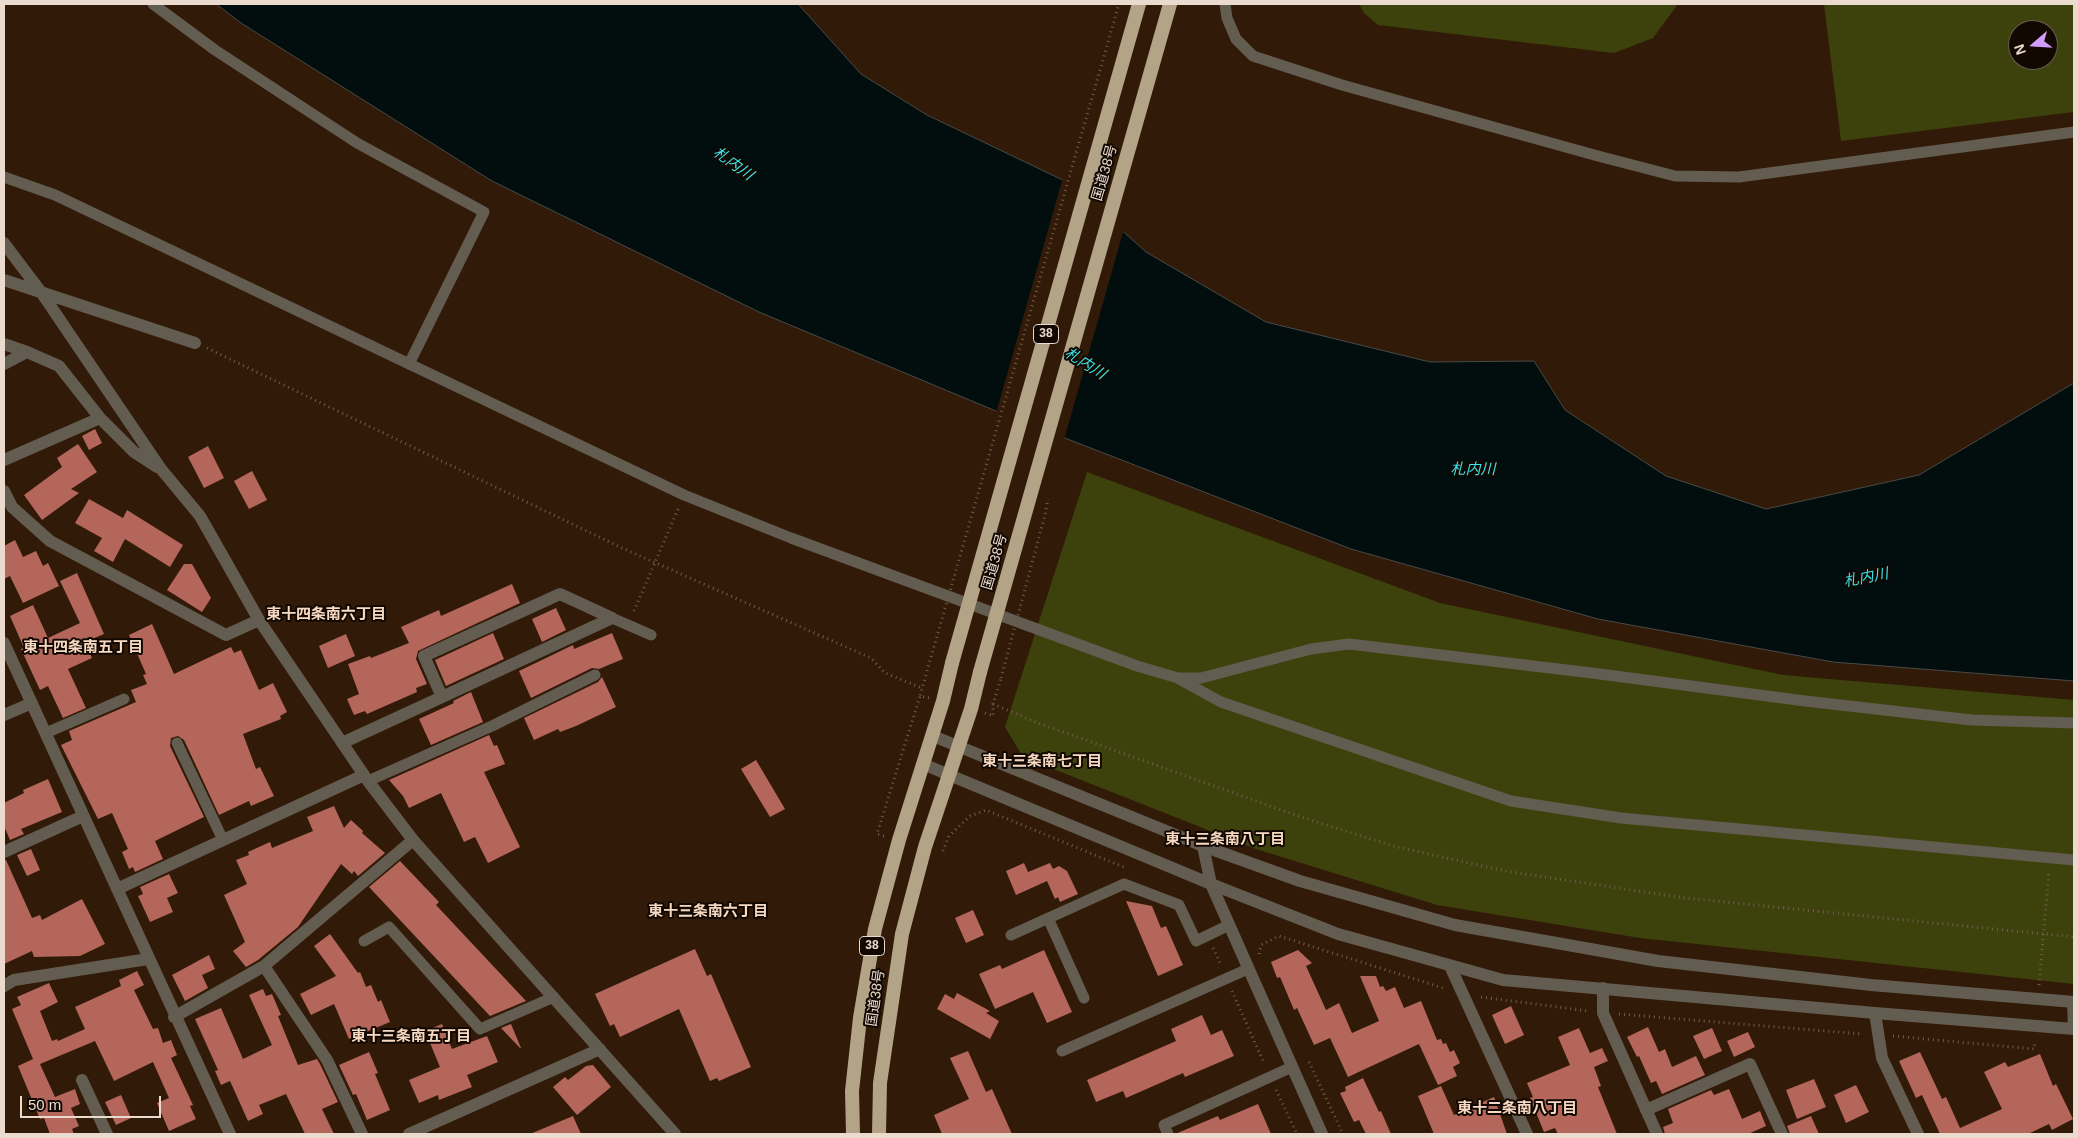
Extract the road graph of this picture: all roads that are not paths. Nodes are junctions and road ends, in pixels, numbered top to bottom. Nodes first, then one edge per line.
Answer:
1 (153, 4) edge
2 (1139, 4) edge
3 (1170, 4) edge
4 (1226, 4) edge
5 (2074, 132) edge
6 (4, 177) edge
7 (4, 243) edge
8 (4, 280) edge
9 (41, 292) junction
10 (195, 342) road end
11 (4, 344) edge
12 (28, 352) junction
13 (4, 364) edge
14 (409, 364) junction
15 (100, 418) junction
16 (4, 460) edge
17 (161, 469) junction
18 (4, 491) edge
19 (612, 618) junction
20 (259, 620) junction
21 (651, 635) dead end
22 (4, 643) edge
23 (595, 675) dead end
24 (1178, 678) junction
25 (442, 697) junction
26 (124, 699) dead end
27 (32, 703) junction
28 (4, 716) edge
29 (2074, 723) edge
30 (46, 733) junction
31 (933, 736) junction
32 (177, 743) dead end
33 (342, 743) junction
34 (959, 746) junction
35 (923, 764) junction
36 (948, 774) junction
37 (366, 778) junction
38 (83, 816) junction
39 (223, 840) junction
40 (413, 840) junction
41 (1203, 846) junction
42 (4, 852) edge
43 (2074, 860) edge
44 (1211, 884) junction
45 (117, 889) junction
46 (1048, 918) junction
47 (1229, 925) junction
48 (1011, 935) dead end
49 (364, 942) dead end
50 (148, 959) junction
51 (264, 966) junction
52 (1450, 966) junction
53 (1248, 969) junction
54 (4, 986) edge
55 (1603, 988) junction
56 (554, 998) junction
57 (1084, 998) dead end
58 (2074, 1002) edge
59 (1875, 1013) junction
60 (174, 1017) junction
61 (2074, 1029) edge
62 (600, 1049) junction
63 (1062, 1051) dead end
64 (1292, 1067) junction
65 (82, 1080) dead end
66 (1646, 1110) junction
67 (107, 1134) edge
68 (230, 1134) edge
69 (362, 1134) edge
70 (409, 1134) edge
71 (675, 1134) edge
72 (853, 1134) edge
73 (879, 1134) edge
74 (1168, 1134) edge
75 (1322, 1134) edge
76 (1527, 1134) edge
77 (1657, 1134) edge
78 (1782, 1134) edge
79 (1918, 1134) edge

1 - 14 lane
2 - 31 highway, 国道38号 / 38, bridge
3 - 34 highway, 国道38号 / 38, bridge
4 - 5 lane
6 - 14 lane
7 - 9 street
8 - 9 street
9 - 10 street
9 - 17 street
11 - 12 street
12 - 13 street
12 - 15 street
14 - 24 lane
15 - 16 street
15 - 17 street
17 - 20 street
18 - 20 street
19 - 21 lane
19 - 25 street
19 - 25 street
20 - 33 street
22 - 27 street
23 - 37 lane
24 - 29 lane
24 - 43 lane
25 - 33 street
26 - 30 lane
27 - 28 street
27 - 30 street
30 - 38 street
31 - 34 street
31 - 35 highway, 国道38号 / 38
32 - 39 lane
33 - 37 street
34 - 36 highway, 国道38号 / 38
34 - 41 street
35 - 36 street
35 - 72 highway, 国道38号 / 38
36 - 44 street
36 - 73 highway, 国道38号 / 38
37 - 39 street
37 - 40 street
38 - 42 street
38 - 45 street
39 - 45 street
40 - 51 street
40 - 56 street
41 - 44 street
41 - 58 street
44 - 47 street
44 - 52 street
45 - 50 street
46 - 47 lane
46 - 48 lane
46 - 57 lane
47 - 53 street
49 - 56 lane
50 - 54 street
50 - 60 street
51 - 60 street
51 - 69 street
52 - 55 street
52 - 76 street
53 - 63 lane
53 - 64 street
55 - 59 street
55 - 66 street
56 - 62 street
58 - 61 street
59 - 61 street
59 - 79 street
60 - 68 street
62 - 70 street
62 - 71 street
64 - 74 lane
64 - 75 street
65 - 67 street
66 - 77 street
66 - 78 street

